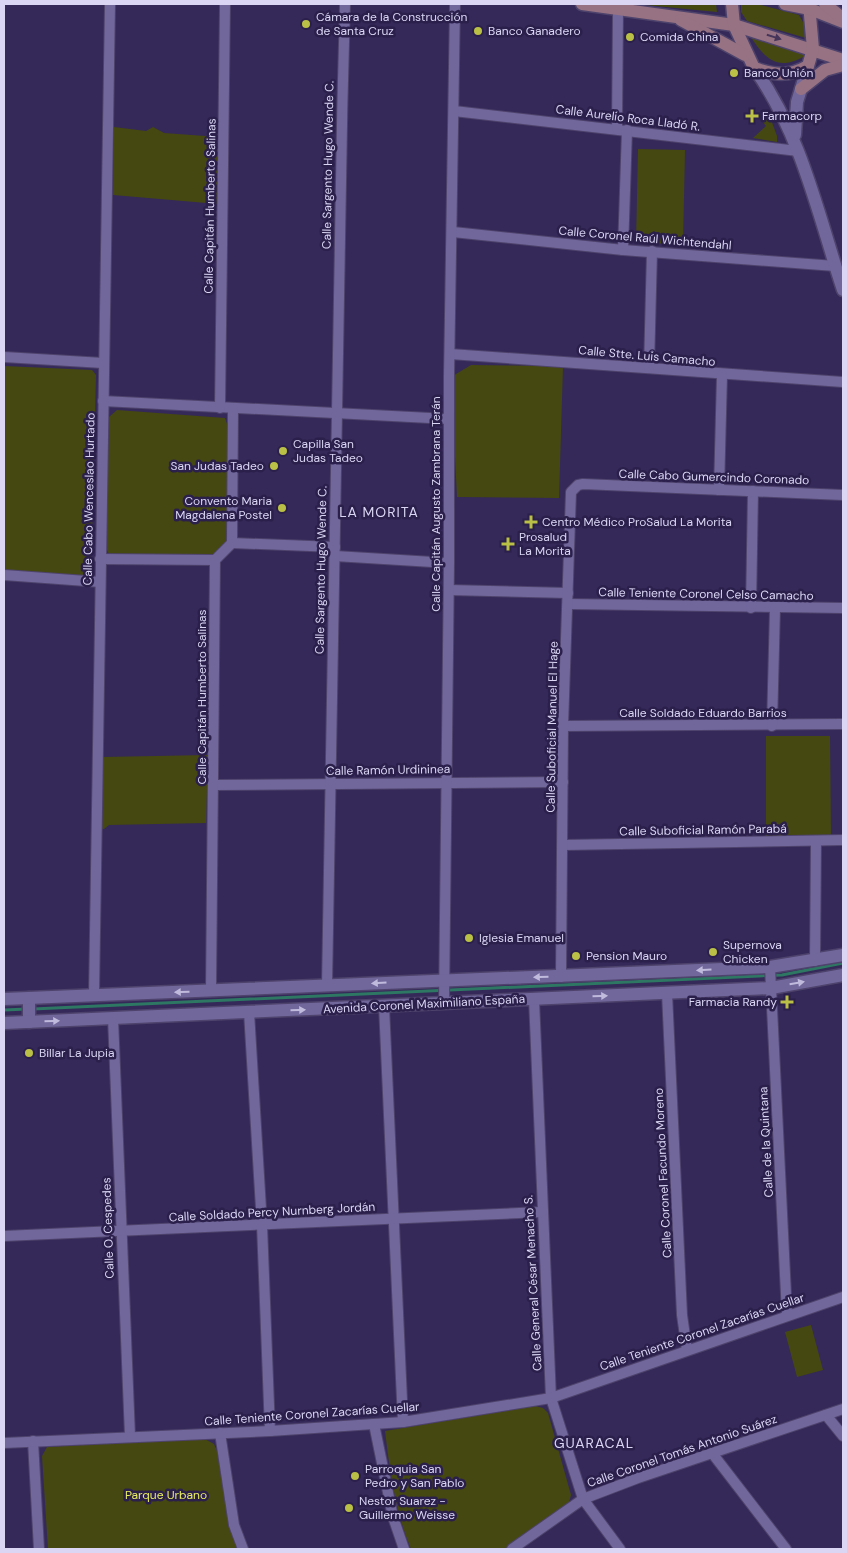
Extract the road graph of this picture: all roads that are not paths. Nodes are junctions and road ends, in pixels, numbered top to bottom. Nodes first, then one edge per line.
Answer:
1 (110, 4) edge
2 (225, 4) edge
3 (344, 4) edge
4 (455, 4) edge
5 (582, 4) edge
6 (732, 4) edge
7 (785, 4) edge
8 (825, 4) edge
9 (618, 9) junction
10 (810, 10) edge
11 (670, 15) junction
12 (843, 20) edge
13 (734, 25) junction
14 (813, 45) junction
15 (747, 56) junction
16 (843, 60) edge
17 (808, 66) junction
18 (843, 66) edge
19 (754, 68) junction
20 (801, 89) junction
21 (454, 111) junction
22 (622, 129) junction
23 (797, 147) junction
24 (453, 232) junction
25 (622, 250) junction
26 (652, 251) junction
27 (835, 266) junction
28 (843, 290) edge
29 (450, 354) junction
30 (4, 357) edge
31 (103, 364) junction
32 (649, 368) junction
33 (722, 375) junction
34 (843, 382) edge
35 (103, 401) junction
36 (220, 408) junction
37 (233, 409) junction
38 (334, 411) junction
39 (449, 419) junction
40 (583, 484) joint
41 (719, 490) junction
42 (753, 491) junction
43 (843, 495) edge
44 (232, 543) junction
45 (335, 551) junction
46 (100, 559) junction
47 (216, 560) junction
48 (449, 563) junction
49 (4, 575) edge
50 (100, 582) junction
51 (449, 590) junction
52 (568, 598) junction
53 (751, 608) junction
54 (774, 608) junction
55 (843, 608) edge
56 (843, 724) edge
57 (563, 726) junction
58 (772, 726) junction
59 (446, 781) junction
60 (563, 782) junction
61 (330, 784) junction
62 (214, 785) junction
63 (843, 840) edge
64 (816, 841) junction
65 (563, 845) junction
66 (843, 955) edge
67 (815, 961) junction
68 (843, 975) edge
69 (770, 976) junction
70 (561, 977) junction
71 (445, 982) junction
72 (327, 986) junction
73 (211, 991) junction
74 (668, 993) junction
75 (94, 995) junction
76 (4, 999) edge
77 (534, 999) junction
78 (444, 1000) junction
79 (384, 1006) junction
80 (29, 1009) junction
81 (249, 1012) junction
82 (113, 1018) junction
83 (4, 1023) edge
84 (542, 1212) junction
85 (393, 1219) junction
86 (262, 1225) junction
87 (121, 1231) junction
88 (4, 1236) edge
89 (843, 1297) edge
90 (788, 1315) junction
91 (687, 1350) junction
92 (550, 1398) junction
93 (843, 1409) edge
94 (826, 1415) junction
95 (403, 1422) junction
96 (374, 1424) junction
97 (270, 1431) junction
98 (220, 1434) junction
99 (130, 1436) junction
100 (843, 1436) edge
101 (33, 1441) junction
102 (4, 1443) edge
103 (712, 1453) junction
104 (583, 1499) junction
105 (39, 1549) edge
106 (243, 1549) edge
107 (404, 1549) edge
108 (512, 1549) edge
109 (620, 1549) edge
110 (786, 1549) edge

1 - 31 street, Calle Cabo Wenceslao Hurtado
2 - 36 street, Calle Capitán Humberto Salinas
3 - 38 street, Calle Sargento Hugo Wende C.
4 - 21 street, Calle Capitán Augusto Zambrana Terán
5 - 9 main road
6 - 13 main road
7 - 10 main road
8 - 12 main road
9 - 11 main road
9 - 22 street
10 - 12 main road
10 - 14 main road
11 - 13 main road
11 - 15 main road
13 -> 14 main road
13 - 15 main road
14 - 16 main road
14 - 17 main road
15 - 19 main road
17 - 19 main road
17 - 20 street
18 - 20 main road
19 - 23 street
20 - 23 street
21 - 22 street, Calle Aurelio Roca Lladó R.
21 - 24 street, Calle Capitán Augusto Zambrana Terán
22 - 23 street, Calle Aurelio Roca Lladó R.
22 - 25 street
23 - 27 street
24 - 25 street, Calle Coronel Raúl Wichtendahl
24 - 29 street, Calle Capitán Augusto Zambrana Terán
25 - 26 street, Calle Coronel Raúl Wichtendahl
26 - 27 street, Calle Coronel Raúl Wichtendahl
26 - 32 street
27 - 28 street
29 - 32 street, Calle Stte. Luis Camacho
29 - 39 street, Calle Capitán Augusto Zambrana Terán
30 - 31 street
31 - 35 street, Calle Cabo Wenceslao Hurtado
32 - 33 street, Calle Stte. Luis Camacho
33 - 34 street, Calle Stte. Luis Camacho
33 - 41 street
35 - 36 street
35 - 46 street, Calle Cabo Wenceslao Hurtado
36 - 37 street
37 - 38 street
37 - 44 street
38 - 39 street
38 - 45 street, Calle Sargento Hugo Wende C.
39 - 48 street, Calle Capitán Augusto Zambrana Terán
40 - 41 street, Calle Cabo Gumercindo Coronado
40 - 52 street, Calle Suboficial Manuel El Hage
41 - 42 street, Calle Cabo Gumercindo Coronado
42 - 43 street, Calle Cabo Gumercindo Coronado
42 - 53 street
44 - 45 street
44 - 47 street
45 - 48 street
45 - 61 street, Calle Sargento Hugo Wende C.
46 - 47 street
46 - 50 street, Calle Cabo Wenceslao Hurtado
47 - 62 street, Calle Capitán Humberto Salinas
48 - 51 street, Calle Capitán Augusto Zambrana Terán
49 - 50 street
50 - 75 street, Calle Cabo Wenceslao Hurtado
51 - 52 street, Calle Teniente Coronel Celso Camacho
51 - 59 street, Calle Capitán Augusto Zambrana Terán
52 - 53 street, Calle Teniente Coronel Celso Camacho
52 - 57 street, Calle Suboficial Manuel El Hage
53 - 54 street, Calle Teniente Coronel Celso Camacho
54 - 55 street, Calle Teniente Coronel Celso Camacho
54 - 58 street
56 - 58 street, Calle Soldado Eduardo Barrios
57 - 58 street, Calle Soldado Eduardo Barrios
57 - 60 street, Calle Suboficial Manuel El Hage
59 - 60 street, Calle Ramón Urdininea
59 - 61 street, Calle Ramón Urdininea
59 - 71 street, Calle Capitán Augusto Zambrana Terán
60 - 65 street, Calle Suboficial Manuel El Hage
61 - 62 street, Calle Ramón Urdininea
61 - 72 street, Calle Sargento Hugo Wende C.
62 - 73 street, Calle Capitán Humberto Salinas
63 - 64 street, Calle Suboficial Ramón Parabá
64 - 65 street, Calle Suboficial Ramón Parabá
64 - 67 street
65 - 70 street, Calle Suboficial Manuel El Hage
66 - 67 street, Avenida Coronel Maximiliano España
67 - 69 street, Avenida Coronel Maximiliano España
69 -> 68 street, Avenida Coronel Maximiliano España
69 -> 70 street, Avenida Coronel Maximiliano España
69 - 74 street, Avenida Coronel Maximiliano España
69 - 90 street, Calle de la Quintana
70 -> 71 street, Avenida Coronel Maximiliano España
71 -> 72 street, Avenida Coronel Maximiliano España
71 - 78 street, Calle Capitán Augusto Zambrana Terán
72 - 73 street, Avenida Coronel Maximiliano España
73 -> 75 street, Avenida Coronel Maximiliano España
77 -> 74 street, Avenida Coronel Maximiliano España
74 - 91 street, Calle Coronel Facundo Moreno
75 - 80 street, Avenida Coronel Maximiliano España
76 - 80 street, Avenida Coronel Maximiliano España
77 - 78 street, Avenida Coronel Maximiliano España
77 - 84 street, Calle General César Menacho S.
78 - 79 street, Avenida Coronel Maximiliano España
81 -> 79 street, Avenida Coronel Maximiliano España
79 - 85 street
80 -> 82 street, Avenida Coronel Maximiliano España
80 - 83 street, Avenida Coronel Maximiliano España
81 - 82 street, Avenida Coronel Maximiliano España
81 - 86 street
82 - 87 street, Calle O. Cespedes
84 - 85 street, Calle Soldado Percy Nurnberg Jordán
84 - 92 street, Calle General César Menacho S.
85 - 86 street, Calle Soldado Percy Nurnberg Jordán
85 - 95 street
86 - 87 street, Calle Soldado Percy Nurnberg Jordán
86 - 97 street
87 - 88 street, Calle Soldado Percy Nurnberg Jordán
87 - 99 street, Calle O. Cespedes
89 - 90 street, Calle Teniente Coronel Zacarías Cuellar
90 - 91 street, Calle Teniente Coronel Zacarías Cuellar
91 - 92 street, Calle Teniente Coronel Zacarías Cuellar
92 - 95 street, Calle Teniente Coronel Zacarías Cuellar
92 - 104 street, Calle General César Menacho S.
93 - 94 street, Calle Coronel Tomás Antonio Suárez
94 - 100 street
94 - 103 street, Calle Coronel Tomás Antonio Suárez
95 - 96 street, Calle Teniente Coronel Zacarías Cuellar
96 - 97 street, Calle Teniente Coronel Zacarías Cuellar
96 - 107 street
97 - 98 street, Calle Teniente Coronel Zacarías Cuellar
98 - 99 street, Calle Teniente Coronel Zacarías Cuellar
98 - 106 street
99 - 101 street, Calle Teniente Coronel Zacarías Cuellar
101 - 102 street, Calle Teniente Coronel Zacarías Cuellar
101 - 105 street
103 - 104 street, Calle Coronel Tomás Antonio Suárez
103 - 110 street
104 - 108 street, Calle Coronel Tomás Antonio Suárez
104 - 109 street, Calle General César Menacho S.

